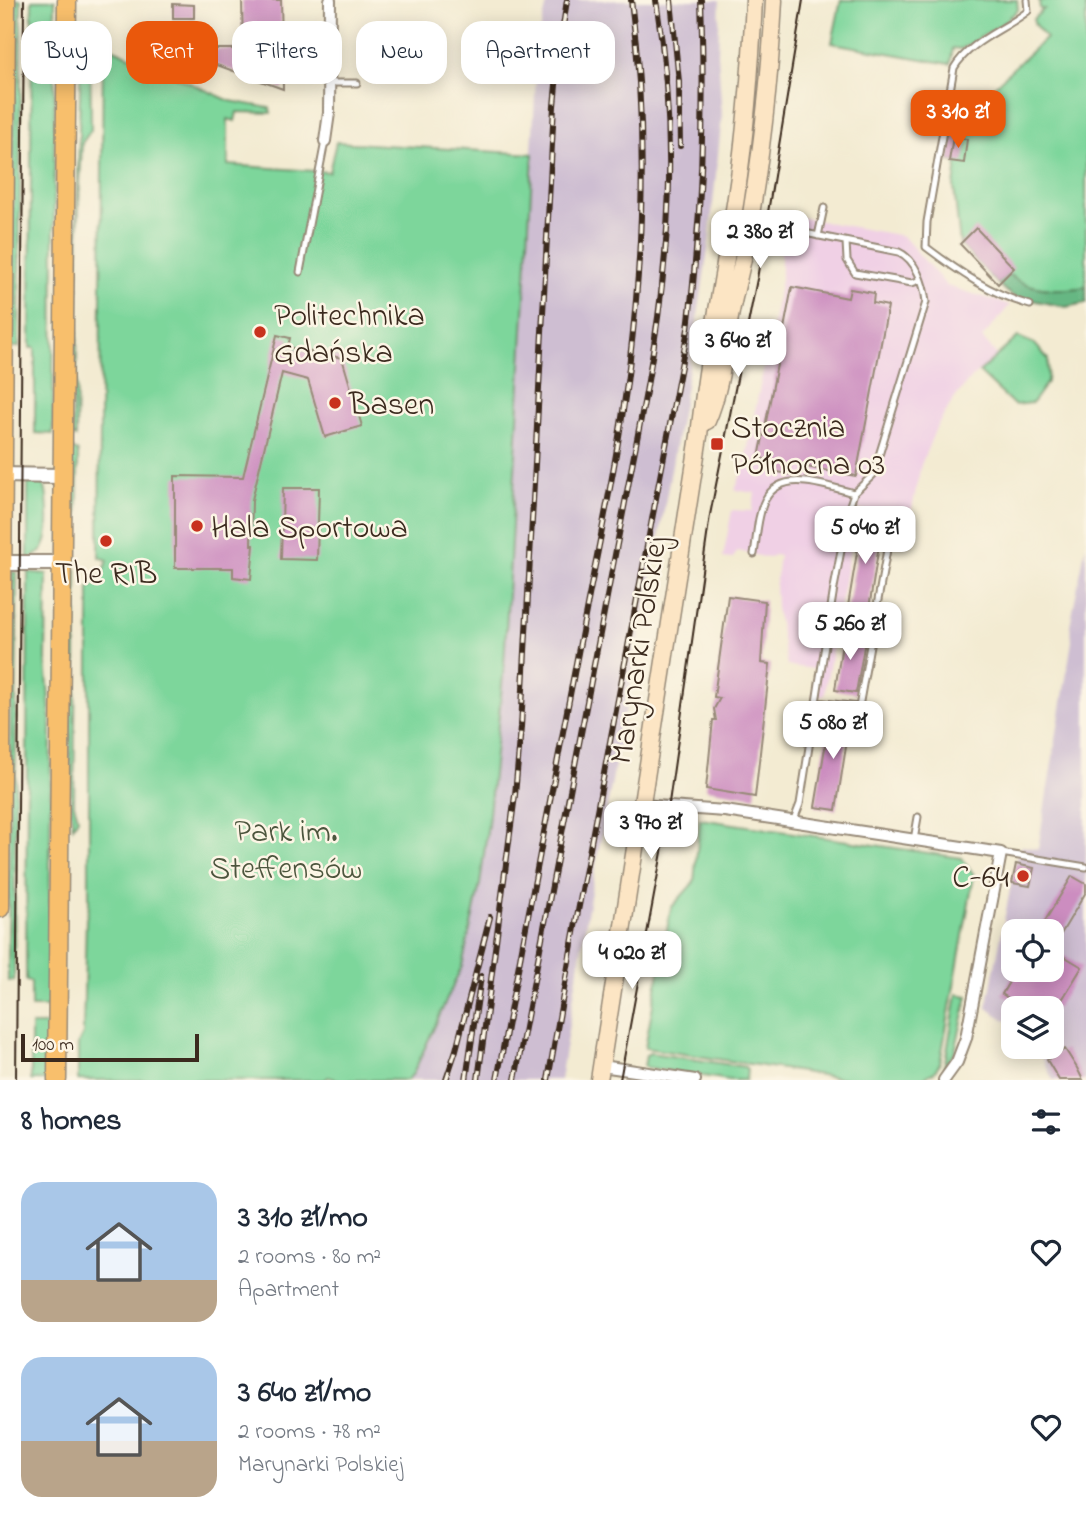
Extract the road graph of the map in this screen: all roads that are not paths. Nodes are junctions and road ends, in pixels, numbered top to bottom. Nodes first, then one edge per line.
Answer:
1 (6, 0) edge
2 (67, 0) edge
3 (330, 0) edge
4 (754, 0) edge
5 (774, 0) edge
6 (1027, 0) edge
7 (330, 21) edge
8 (329, 84) edge
9 (325, 141) joint
10 (824, 208) dead end
11 (732, 219) junction
12 (750, 222) junction
13 (818, 236) junction
14 (846, 242) junction
15 (300, 272) dead end
16 (919, 280) junction
17 (1030, 305) dead end
18 (699, 436) junction
19 (2, 475) edge
20 (62, 476) junction
21 (854, 493) junction
22 (891, 527) dead end
23 (754, 554) dead end
24 (1, 563) edge
25 (61, 563) junction
26 (816, 702) junction
27 (641, 805) junction
28 (918, 817) dead end
29 (793, 821) junction
30 (914, 840) junction
31 (1001, 853) junction
32 (1086, 867) edge
33 (0, 908) edge
34 (600, 1073) edge
35 (57, 1080) edge
36 (695, 1080) edge
37 (944, 1080) edge

1 - 19 main road
2 - 20 main road
3 - 7 street
4 - 11 main road, Marynarki Polskiej
5 - 12 main road, Marynarki Polskiej
6 - 17 lane
8 - 9 street
9 - 15 lane
10 - 13 lane
11 - 12 main road
11 - 18 main road, Marynarki Polskiej
12 - 13 lane
12 - 18 main road, Marynarki Polskiej
13 - 14 lane
14 - 16 lane
14 - 16 lane
16 - 21 lane
18 - 27 main road, Marynarki Polskiej
19 - 20 street
19 - 24 main road
20 - 25 main road
21 - 23 lane
21 - 26 lane
22 - 26 lane
24 - 25 street
24 - 33 main road
25 - 35 main road
26 - 29 lane
27 - 29 street
27 - 34 main road, Marynarki Polskiej
28 - 30 lane
29 - 30 street
30 - 31 street
31 - 32 lane
31 - 37 street
34 - 36 street

